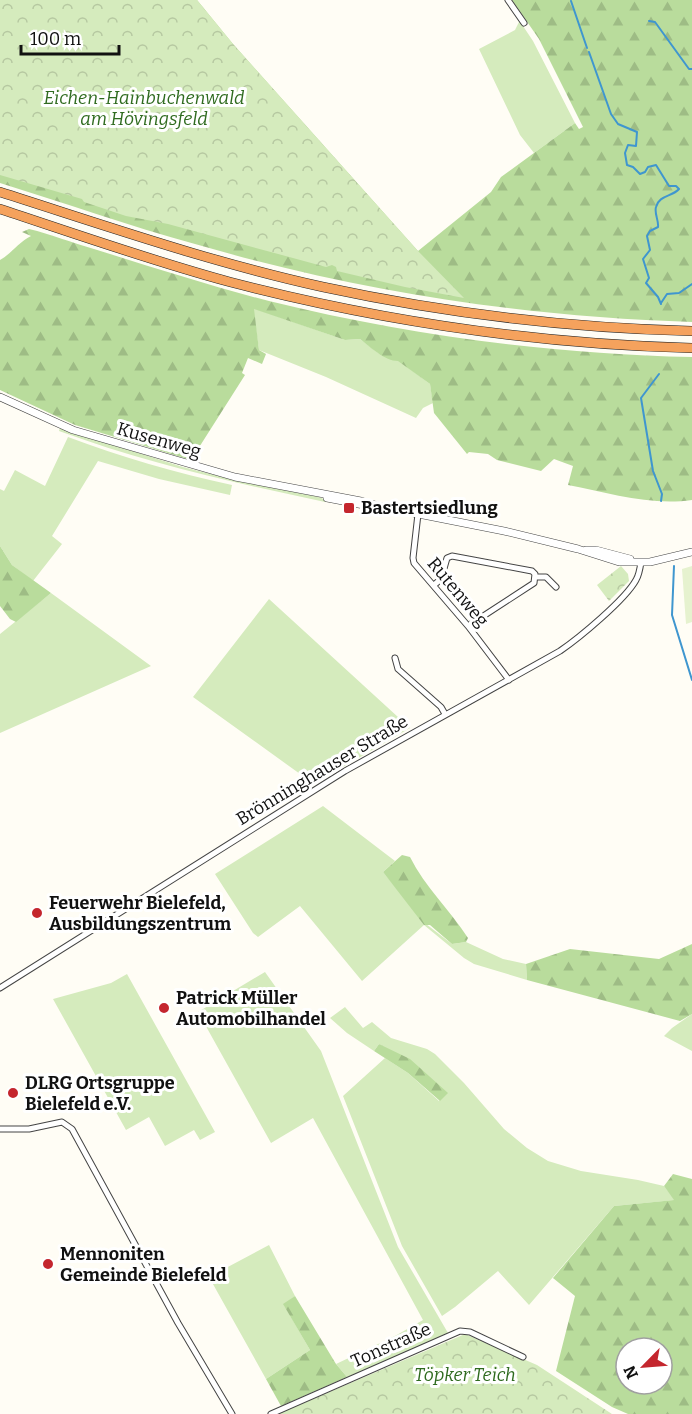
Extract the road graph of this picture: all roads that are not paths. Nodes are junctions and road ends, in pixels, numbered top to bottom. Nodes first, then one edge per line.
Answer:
1 (508, 0) edge
2 (524, 23) dead end
3 (0, 192) edge
4 (0, 209) edge
5 (692, 331) edge
6 (692, 348) edge
7 (0, 397) edge
8 (418, 514) junction
9 (692, 552) edge
10 (641, 562) junction
11 (536, 577) junction
12 (434, 585) junction
13 (556, 587) dead end
14 (468, 626) junction
15 (396, 658) dead end
16 (509, 680) junction
17 (445, 714) junction
18 (0, 988) edge
19 (0, 1129) edge
20 (524, 1357) dead end
21 (232, 1414) edge
22 (271, 1414) edge

1 - 2 street
3 - 5 highway
4 - 6 highway
7 - 8 street, Kusenweg
8 - 10 street, Kusenweg
8 - 12 street, Rutenweg
9 - 10 street, Kusenweg
10 - 16 street, Brönninghauser Straße
11 - 12 street
11 - 13 street
11 - 14 street
12 - 14 street, Rutenweg
14 - 16 street, Rutenweg
15 - 17 street
16 - 17 street, Brönninghauser Straße
17 - 18 street, Brönninghauser Straße
19 - 21 street
20 - 22 street, Tonstraße

